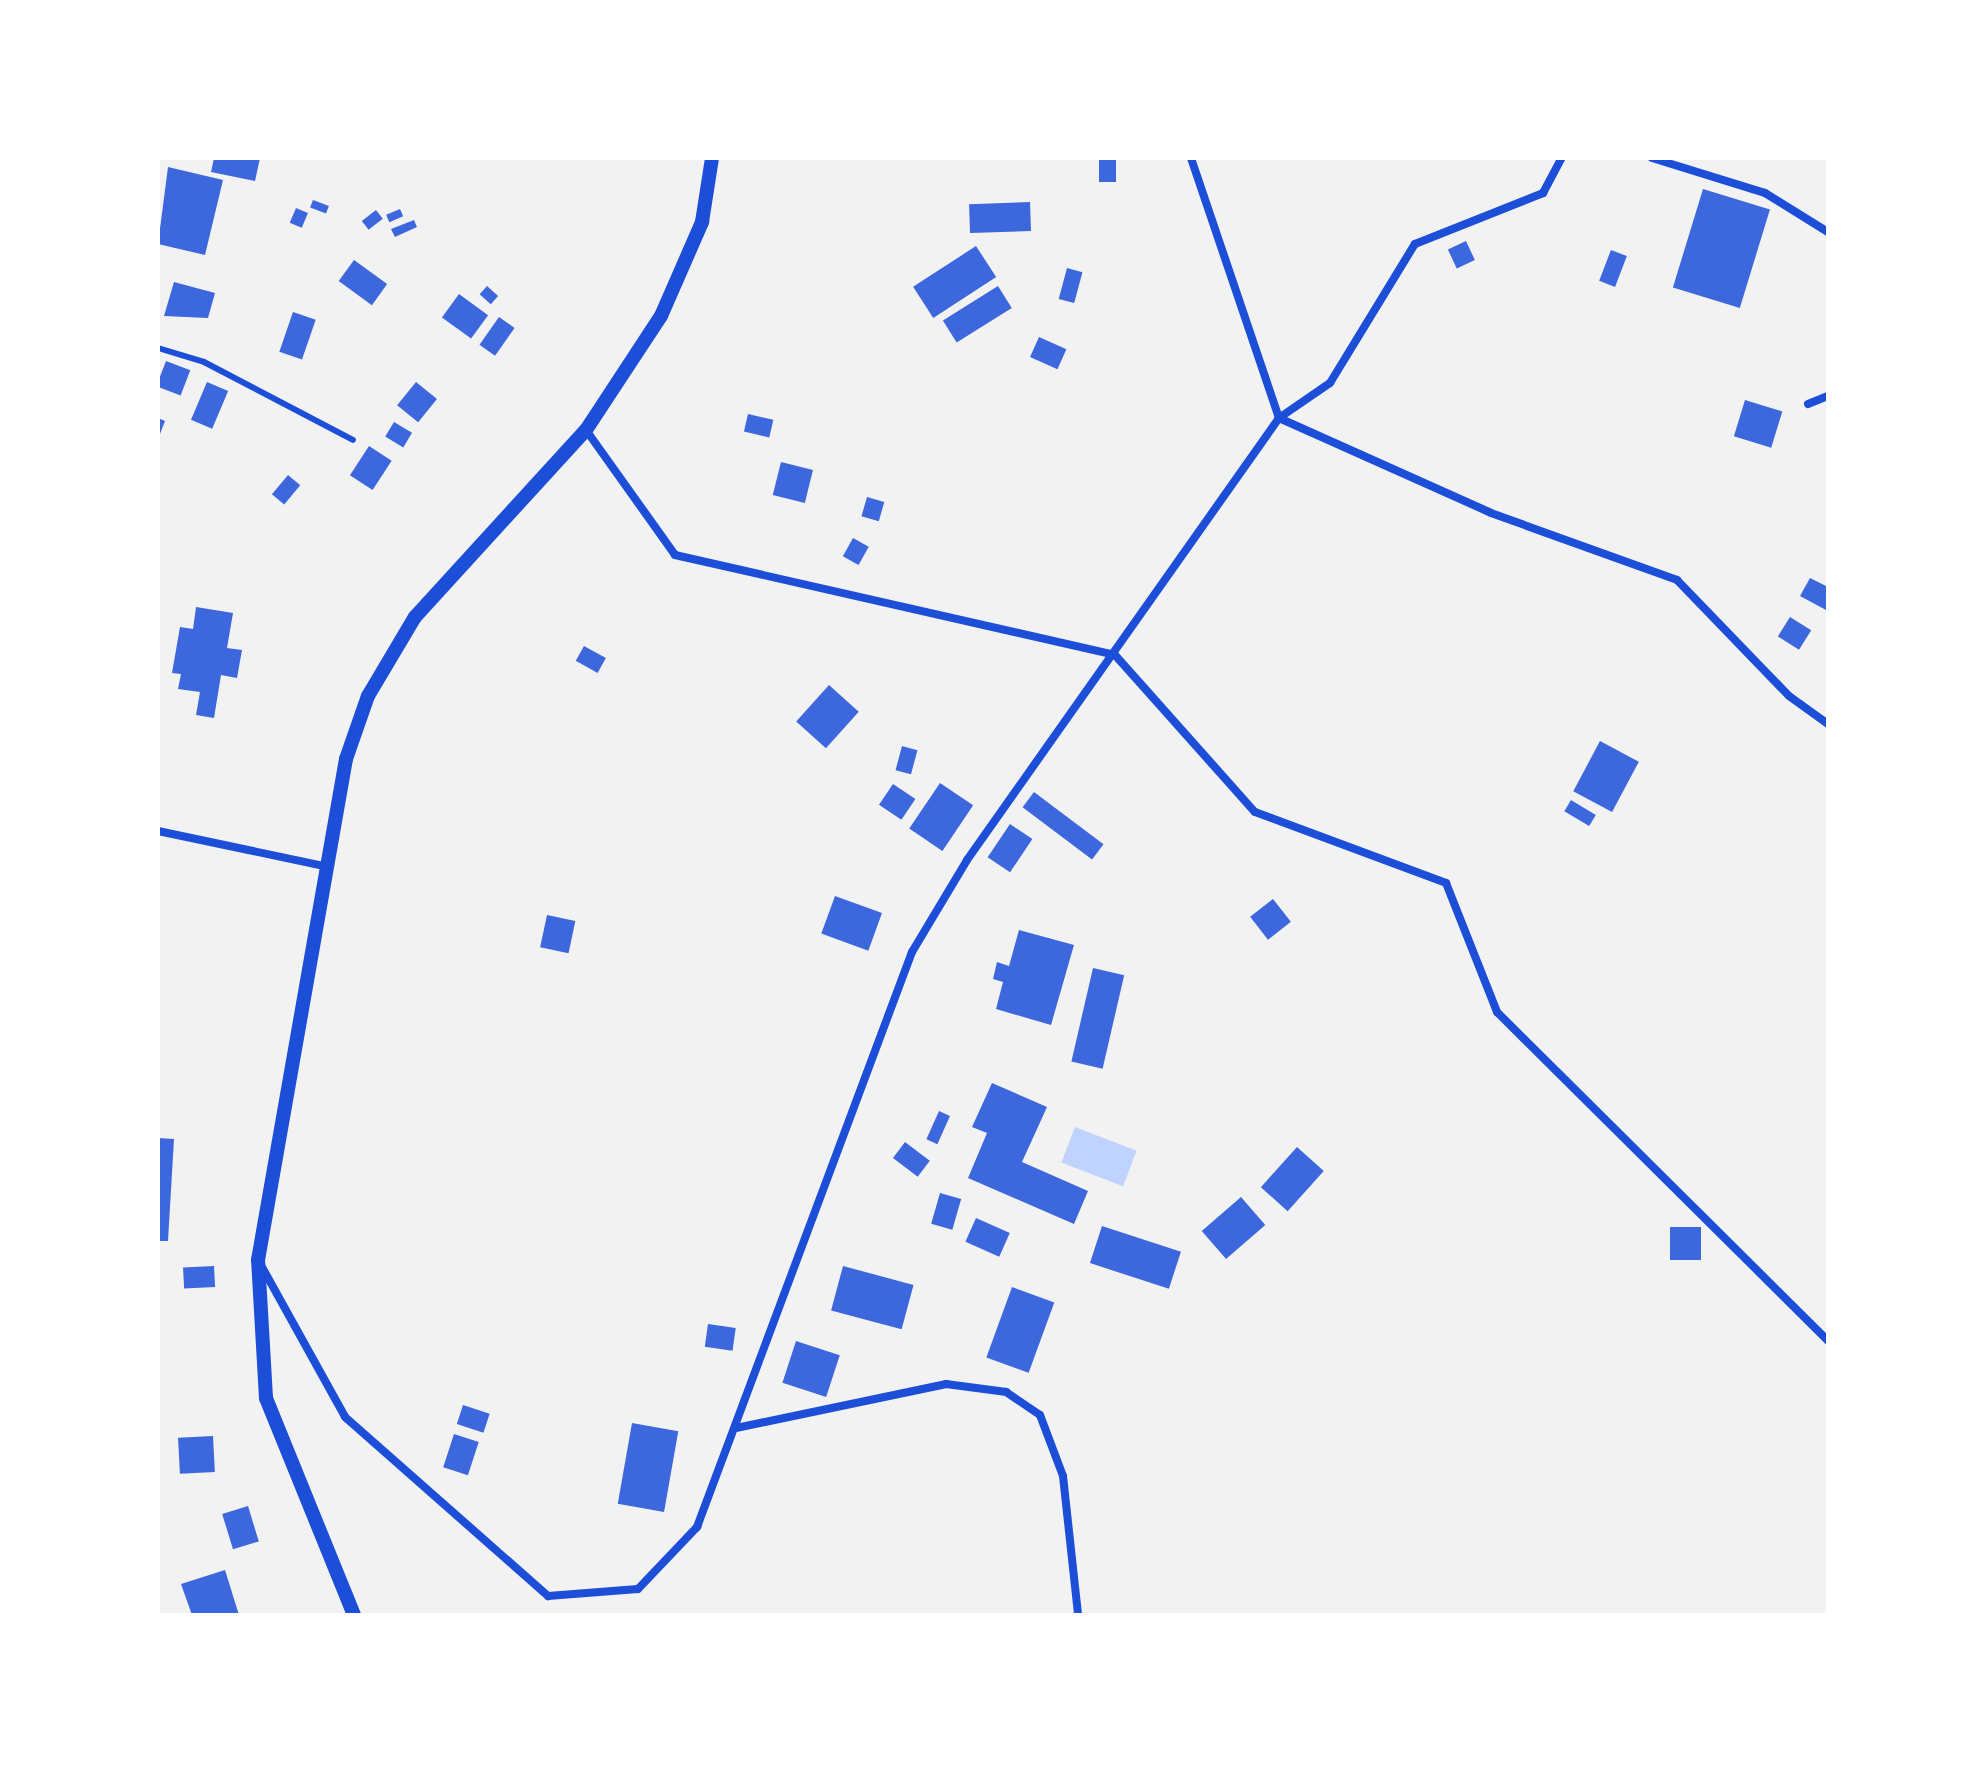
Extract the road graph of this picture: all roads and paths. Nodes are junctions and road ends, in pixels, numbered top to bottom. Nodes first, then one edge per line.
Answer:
1 (712, 158) edge
2 (1191, 158) edge
3 (1562, 158) edge
4 (1652, 158) edge
5 (1828, 232) edge
6 (158, 348) edge
7 (1828, 396) edge
8 (1808, 404) dead end
9 (1279, 418) junction
10 (586, 430) junction
11 (353, 440) dead end
12 (1115, 655) junction
13 (1828, 724) edge
14 (158, 831) edge
15 (330, 867) junction
16 (258, 1260) junction
17 (1828, 1341) edge
18 (736, 1428) junction
19 (354, 1615) edge
20 (1078, 1615) edge

1 - 10 street
2 - 9 street
3 - 9 street
4 - 5 street
6 - 11 lane
7 - 8 street
9 - 12 street
9 - 13 street
10 - 12 street
10 - 15 street
12 - 17 street
12 - 18 street
14 - 15 street
15 - 16 street
16 - 18 street
16 - 19 street
18 - 20 street

